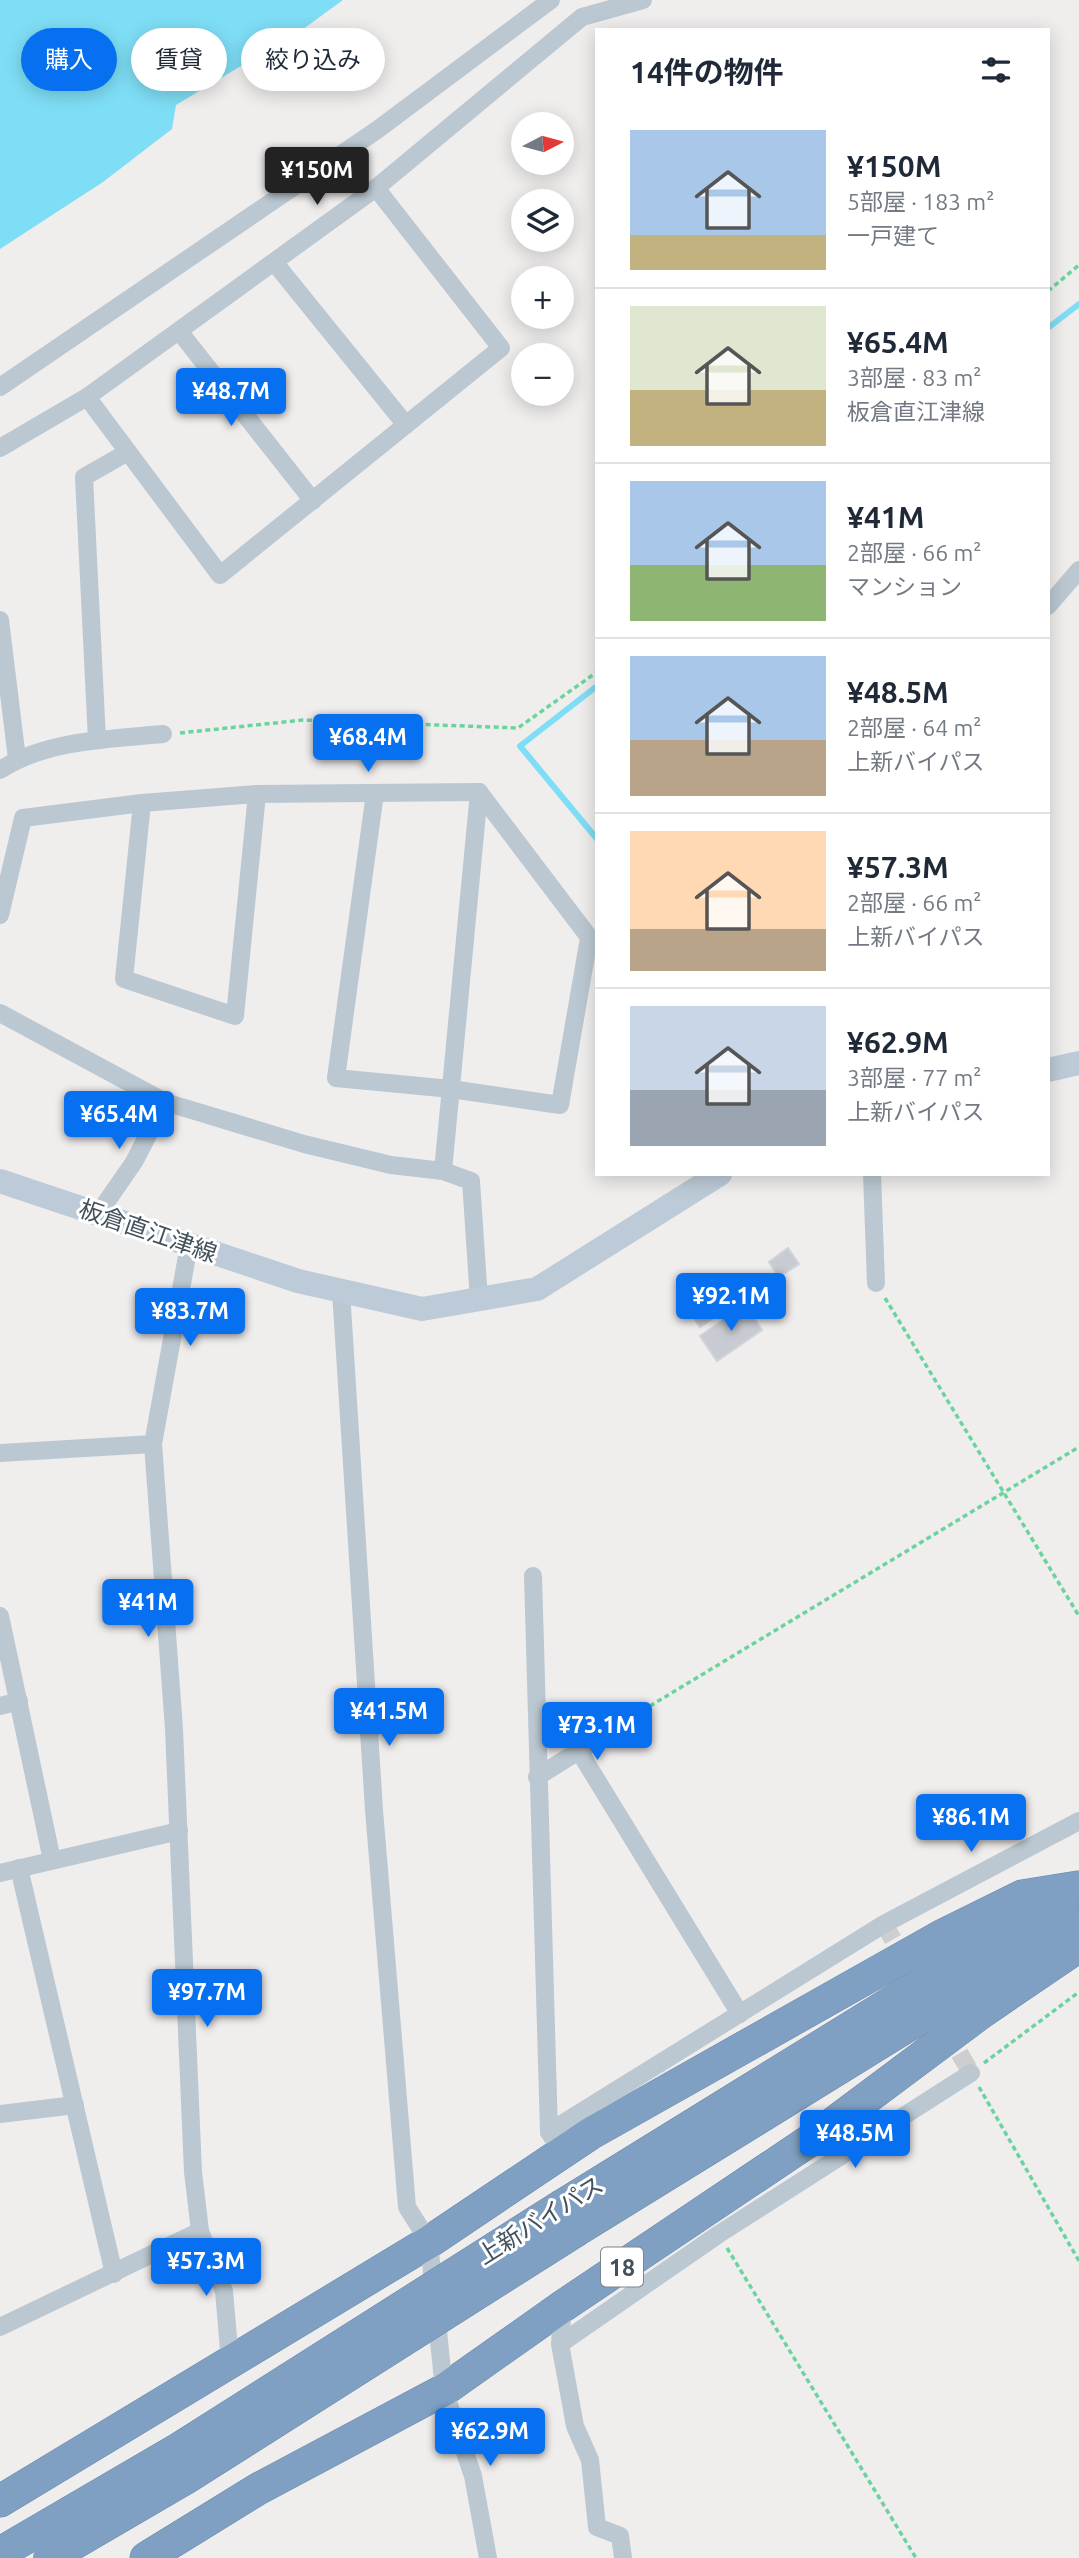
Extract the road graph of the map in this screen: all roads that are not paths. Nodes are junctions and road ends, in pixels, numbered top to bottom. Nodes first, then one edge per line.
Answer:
1 (551, 0) edge
2 (643, 0) edge
3 (376, 188) junction
4 (274, 262) junction
5 (179, 331) junction
6 (0, 387) edge
7 (87, 397) junction
8 (406, 425) junction
9 (0, 448) edge
10 (128, 452) junction
11 (313, 501) junction
12 (1079, 570) edge
13 (1050, 604) edge
14 (0, 620) edge
15 (2, 653) edge
16 (163, 734) road end
17 (97, 740) junction
18 (17, 759) junction
19 (0, 770) edge
20 (479, 792) junction
21 (375, 793) junction
22 (257, 794) junction
23 (142, 803) junction
24 (0, 915) edge
25 (593, 942) edge
26 (0, 1013) edge
27 (1079, 1063) edge
28 (1050, 1070) edge
29 (451, 1089) junction
30 (165, 1102) junction
31 (443, 1171) junction
32 (717, 1176) edge
33 (872, 1176) edge
34 (0, 1181) edge
35 (98, 1214) junction
36 (189, 1245) junction
37 (876, 1283) road end
38 (341, 1291) junction
39 (479, 1300) junction
40 (153, 1444) junction
41 (0, 1453) edge
42 (533, 1576) dead end
43 (0, 1616) edge
44 (19, 1700) junction
45 (0, 1706) edge
46 (636, 1715) road end
47 (579, 1751) junction
48 (537, 1777) junction
49 (1079, 1821) edge
50 (179, 1831) junction
51 (52, 1860) junction
52 (19, 1868) junction
53 (0, 1872) edge
54 (1079, 1886) edge
55 (1079, 1920) edge
56 (1079, 1946) edge
57 (740, 2014) junction
58 (971, 2073) road end
59 (75, 2105) junction
60 (0, 2114) edge
61 (556, 2142) junction
62 (570, 2217) junction
63 (200, 2231) junction
64 (429, 2242) junction
65 (114, 2274) junction
66 (563, 2306) junction
67 (0, 2327) edge
68 (560, 2344) junction
69 (230, 2361) junction
70 (443, 2390) junction
71 (0, 2501) edge
72 (0, 2553) edge
73 (49, 2558) edge
74 (146, 2558) edge
75 (488, 2558) edge
76 (623, 2558) edge

1 - 6 street
2 - 3 street
3 - 4 street
3 - 8 street
4 - 5 street
4 - 8 street
5 - 7 street
5 - 11 street
7 - 9 street
7 - 10 street
8 - 11 street
10 - 11 street
10 - 17 street
12 - 13 street
14 - 15 street
15 - 18 street
16 - 17 street
17 - 18 street
18 - 19 street
20 - 21 street
20 - 25 street
20 - 29 street
21 - 22 street
21 - 29 street
22 - 23 street
22 - 23 street
23 - 24 street
25 - 29 street
26 - 30 street
27 - 28 main road
29 - 31 street
30 - 31 street
30 - 35 street
31 - 39 street
32 - 39 main road, 板倉直江津線
33 - 37 street
34 - 35 main road, 板倉直江津線
35 - 36 main road, 板倉直江津線
36 - 38 main road, 板倉直江津線
36 - 40 street
38 - 39 main road, 板倉直江津線
38 - 64 street
40 - 41 street
40 - 50 street
42 - 48 street
43 - 44 street
44 - 45 street
44 - 51 street
46 - 47 street
47 - 48 street
47 - 57 street
48 - 61 street
49 - 57 street
50 - 51 street
50 - 63 street
51 - 52 street
52 - 53 street
52 - 59 street
54 - 61 highway
54 - 62 highway, 上新バイパス / 18
55 - 62 highway, 上新バイパス / 18
56 - 66 highway, 18
57 - 61 street
58 - 68 street
59 - 60 street
59 - 65 street
61 - 64 highway
62 - 72 highway, 上新バイパス / 18, bridge
62 - 73 highway, 上新バイパス / 18, bridge
63 - 65 street
63 - 69 street
64 - 69 highway
64 - 70 street
65 - 67 street
66 - 68 street
66 - 70 highway, 18
68 - 76 street
69 - 71 highway
70 - 74 highway, 18
70 - 75 street

